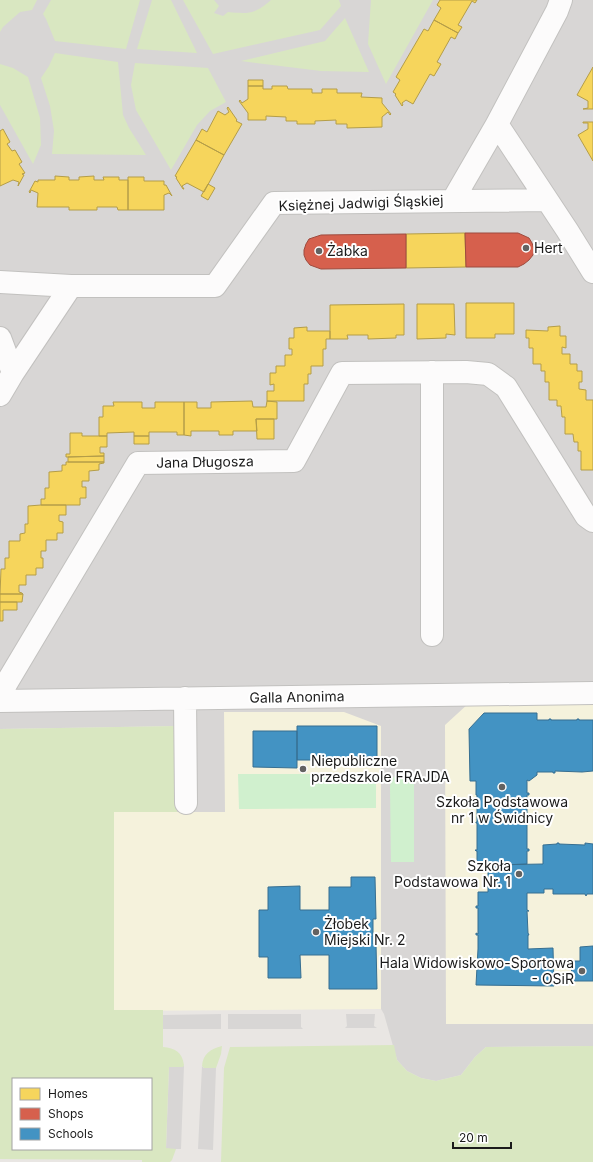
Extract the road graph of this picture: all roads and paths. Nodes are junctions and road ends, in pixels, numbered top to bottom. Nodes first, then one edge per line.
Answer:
1 (561, 0) edge
2 (497, 124) junction
3 (453, 200) junction
4 (547, 200) junction
5 (593, 272) edge
6 (0, 282) edge
7 (70, 286) junction
8 (0, 338) edge
9 (432, 372) junction
10 (13, 373) junction
11 (0, 395) edge
12 (593, 522) edge
13 (432, 635) dead end
14 (593, 693) edge
15 (0, 694) edge
16 (185, 698) junction
17 (0, 701) edge
18 (186, 803) dead end

1 - 2 street
2 - 3 street
2 - 4 street
3 - 4 street, Księżnej Jadwigi Śląskiej
3 - 7 street, Księżnej Jadwigi Śląskiej
4 - 5 street
6 - 7 street, Księżnej Jadwigi Śląskiej
7 - 10 street
8 - 10 street
9 - 12 street, Jana Długosza
9 - 13 street
9 - 15 street, Jana Długosza
10 - 11 street
14 - 16 street, Galla Anonima
16 - 17 street, Galla Anonima
16 - 18 street

